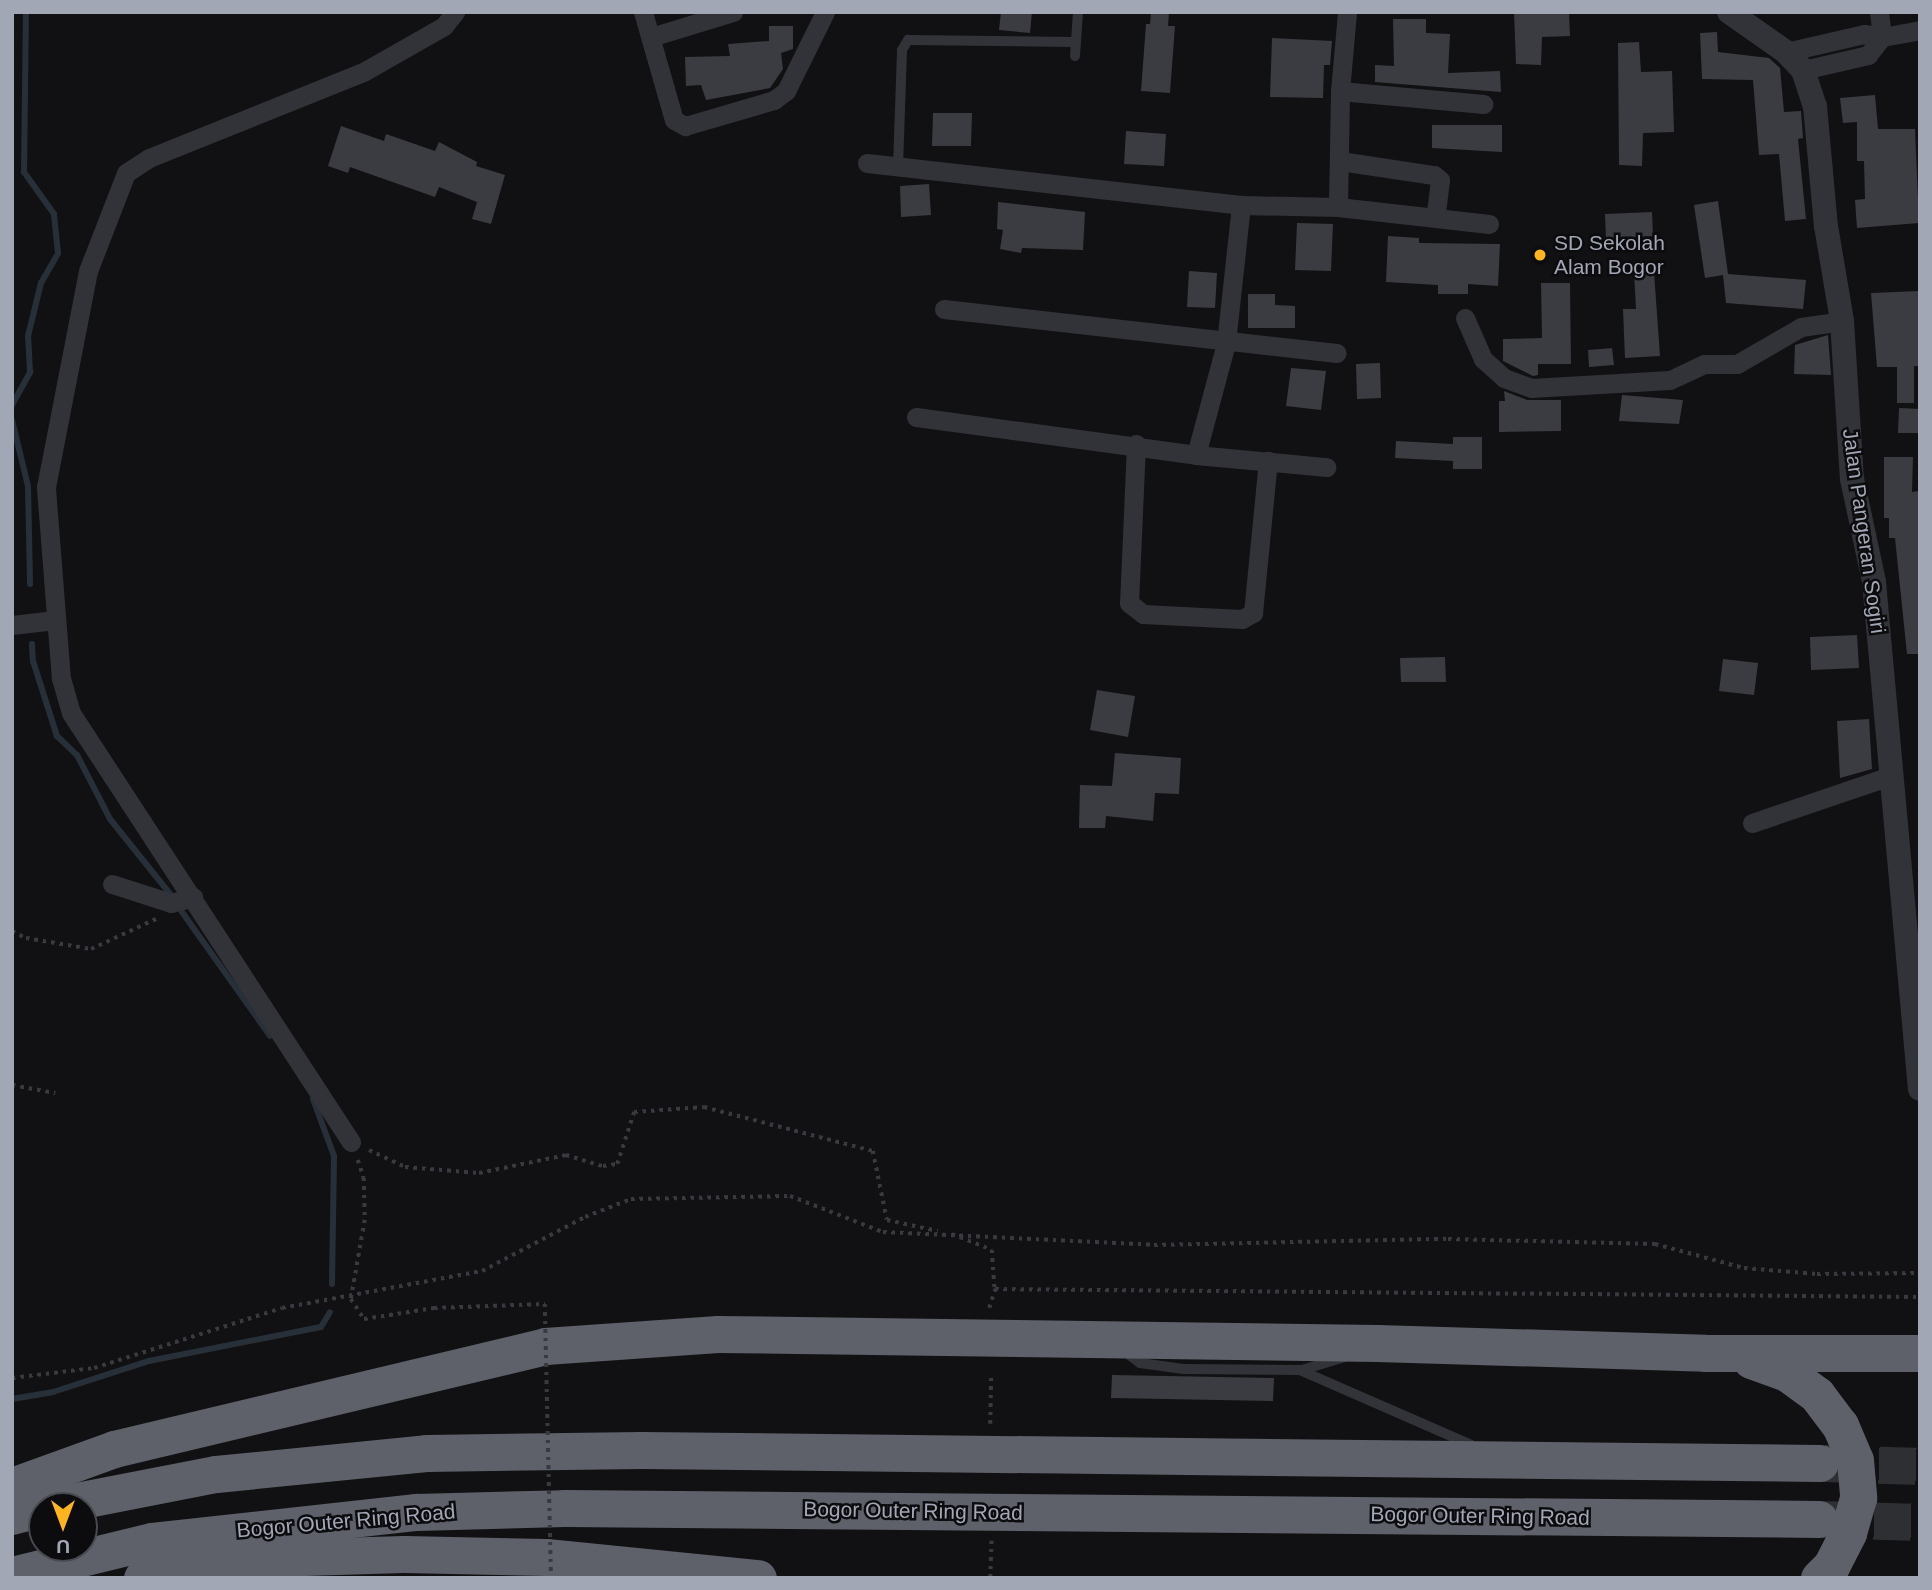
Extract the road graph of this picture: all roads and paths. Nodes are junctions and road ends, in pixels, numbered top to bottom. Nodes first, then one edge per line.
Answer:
1 (455, 12) edge
2 (643, 12) edge
3 (733, 12) edge
4 (825, 12) edge
5 (1079, 12) edge
6 (1347, 12) edge
7 (1729, 12) edge
8 (1880, 12) edge
9 (1920, 30) edge
10 (651, 37) junction
11 (1882, 37) junction
12 (1075, 42) junction
13 (1786, 51) junction
14 (1075, 56) dead end
15 (1803, 70) junction
16 (1340, 91) junction
17 (1483, 104) dead end
18 (1340, 161) junction
19 (867, 163) dead end
20 (898, 166) junction
21 (1241, 205) junction
22 (1338, 208) junction
23 (1435, 218) junction
24 (1489, 224) dead end
25 (944, 309) dead end
26 (1465, 318) dead end
27 (1842, 321) junction
28 (1226, 343) junction
29 (1336, 353) dead end
30 (916, 417) dead end
31 (1136, 444) junction
32 (1196, 455) junction
33 (1268, 461) junction
34 (1326, 467) dead end
35 (55, 620) junction
36 (12, 625) edge
37 (1893, 775) junction
38 (1752, 823) dead end
39 (112, 884) dead end
40 (193, 897) junction
41 (171, 903) junction
42 (12, 931) edge
43 (12, 1085) edge
44 (1920, 1090) edge
45 (55, 1093) dead end
46 (351, 1142) junction
47 (949, 1233) junction
48 (1920, 1273) edge
49 (995, 1289) junction
50 (1920, 1297) edge
51 (351, 1299) junction
52 (989, 1308) dead end
53 (1108, 1339) junction
54 (1377, 1343) junction
55 (1705, 1353) junction
56 (1920, 1353) edge
57 (1302, 1370) junction
58 (991, 1374) dead end
59 (12, 1378) edge
60 (990, 1426) dead end
61 (1504, 1460) junction
62 (1820, 1463) tunnel mouth
63 (12, 1486) edge
64 (98, 1497) edge
65 (1819, 1519) tunnel mouth
66 (991, 1539) dead end
67 (12, 1575) edge
68 (142, 1578) edge
69 (551, 1578) edge
70 (758, 1578) edge
71 (990, 1578) edge
72 (1819, 1578) edge

1 - 35 street
2 - 10 street
3 - 10 street
4 - 10 street
5 - 12 lane
6 - 16 street
7 - 13 street, Jalan Pangeran Sogiri
8 - 11 street
9 - 11 street
11 - 13 street
11 - 15 street
12 - 14 lane
12 - 20 lane
13 - 15 street, Jalan Pangeran Sogiri
15 - 27 street, Jalan Pangeran Sogiri
16 - 17 street
16 - 18 street
18 - 22 street
18 - 23 street
19 - 20 street
20 - 21 street
21 - 22 street
21 - 28 street
22 - 23 street
23 - 24 street
25 - 28 street
26 - 27 street
27 - 37 street, Jalan Pangeran Sogiri
28 - 29 street
28 - 32 street
30 - 31 street
31 - 32 street
31 - 33 street
32 - 33 street
33 - 34 street
35 - 36 street
35 - 40 street
37 - 38 street
37 - 44 street, Jalan Pangeran Sogiri
39 - 41 street
40 - 41 street
40 - 46 street
41 - 42 path
43 - 45 path
46 - 47 path
46 - 51 path
47 - 48 path
47 - 49 path
47 - 51 path
49 - 50 path
49 - 52 path
51 - 59 path
51 - 69 path, bridge
53 - 54 highway
53 - 57 lane
53 - 63 highway
54 - 55 highway
54 - 57 lane
55 - 56 highway
55 - 72 highway
57 - 61 lane
58 - 60 path
61 - 62 highway
61 - 64 highway
65 - 67 highway, Bogor Outer Ring Road
66 - 71 path
68 - 70 highway

